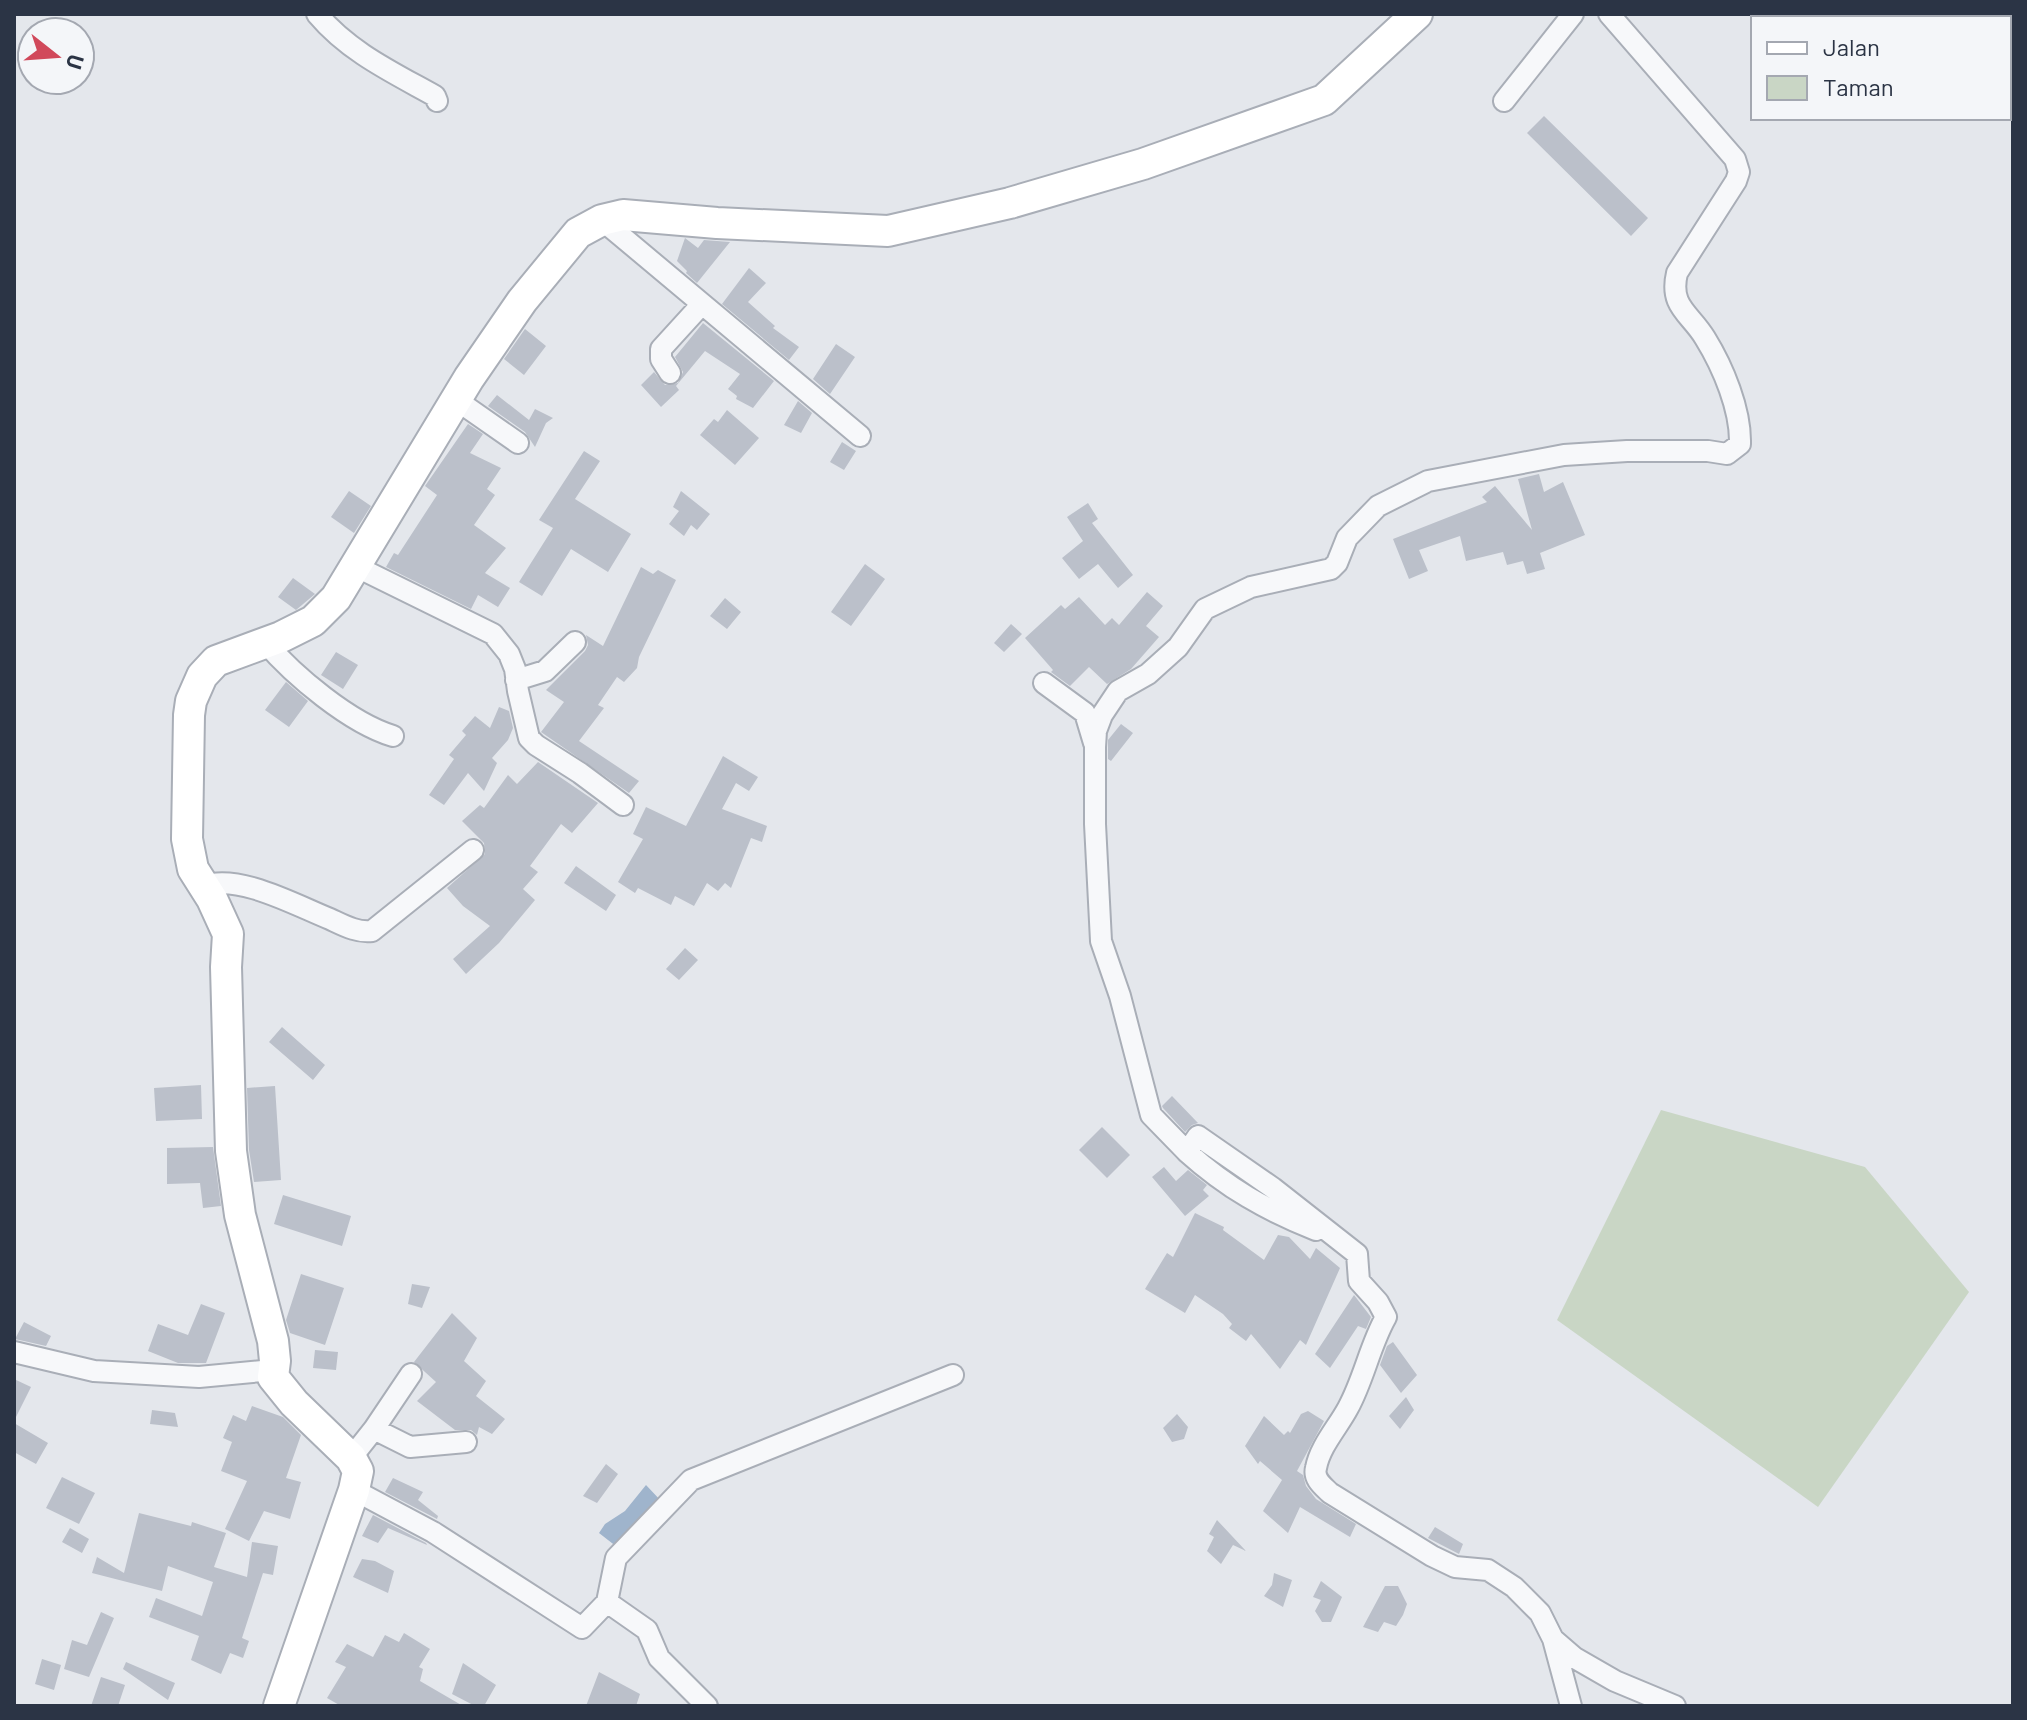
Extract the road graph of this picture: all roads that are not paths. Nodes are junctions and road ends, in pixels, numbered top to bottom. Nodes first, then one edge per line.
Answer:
1 (317, 14) edge
2 (1417, 14) edge
3 (1573, 14) edge
4 (1609, 14) edge
5 (437, 101) dead end
6 (1504, 101) dead end
7 (602, 220) junction
8 (702, 304) junction
9 (670, 373) dead end
10 (455, 399) junction
11 (860, 436) dead end
12 (518, 443) dead end
13 (357, 567) junction
14 (265, 642) junction
15 (575, 642) dead end
16 (516, 680) junction
17 (1044, 683) dead end
18 (393, 736) dead end
19 (1095, 747) junction
20 (623, 805) dead end
21 (473, 850) dead end
22 (204, 886) junction
23 (14, 1352) edge
24 (273, 1370) junction
25 (411, 1374) dead end
26 (953, 1375) dead end
27 (374, 1429) junction
28 (466, 1442) dead end
29 (351, 1458) junction
30 (354, 1490) junction
31 (607, 1602) junction
32 (1553, 1639) junction
33 (279, 1706) edge
34 (707, 1706) edge
35 (1571, 1706) edge
36 (1675, 1706) edge

1 - 5 street
2 - 7 street
3 - 6 street
4 - 19 street
7 - 8 street
7 - 10 street
8 - 9 street
8 - 11 street
10 - 12 street
10 - 13 street
13 - 14 street
13 - 16 street
14 - 18 street
14 - 22 street
15 - 16 street
16 - 20 street
17 - 19 street
19 - 32 street
21 - 22 street
22 - 24 street
23 - 24 street
24 - 29 street
25 - 27 street
26 - 31 street
27 - 28 street
27 - 29 street
29 - 30 street
30 - 31 street
30 - 33 street
31 - 34 street
32 - 35 street
32 - 36 street

